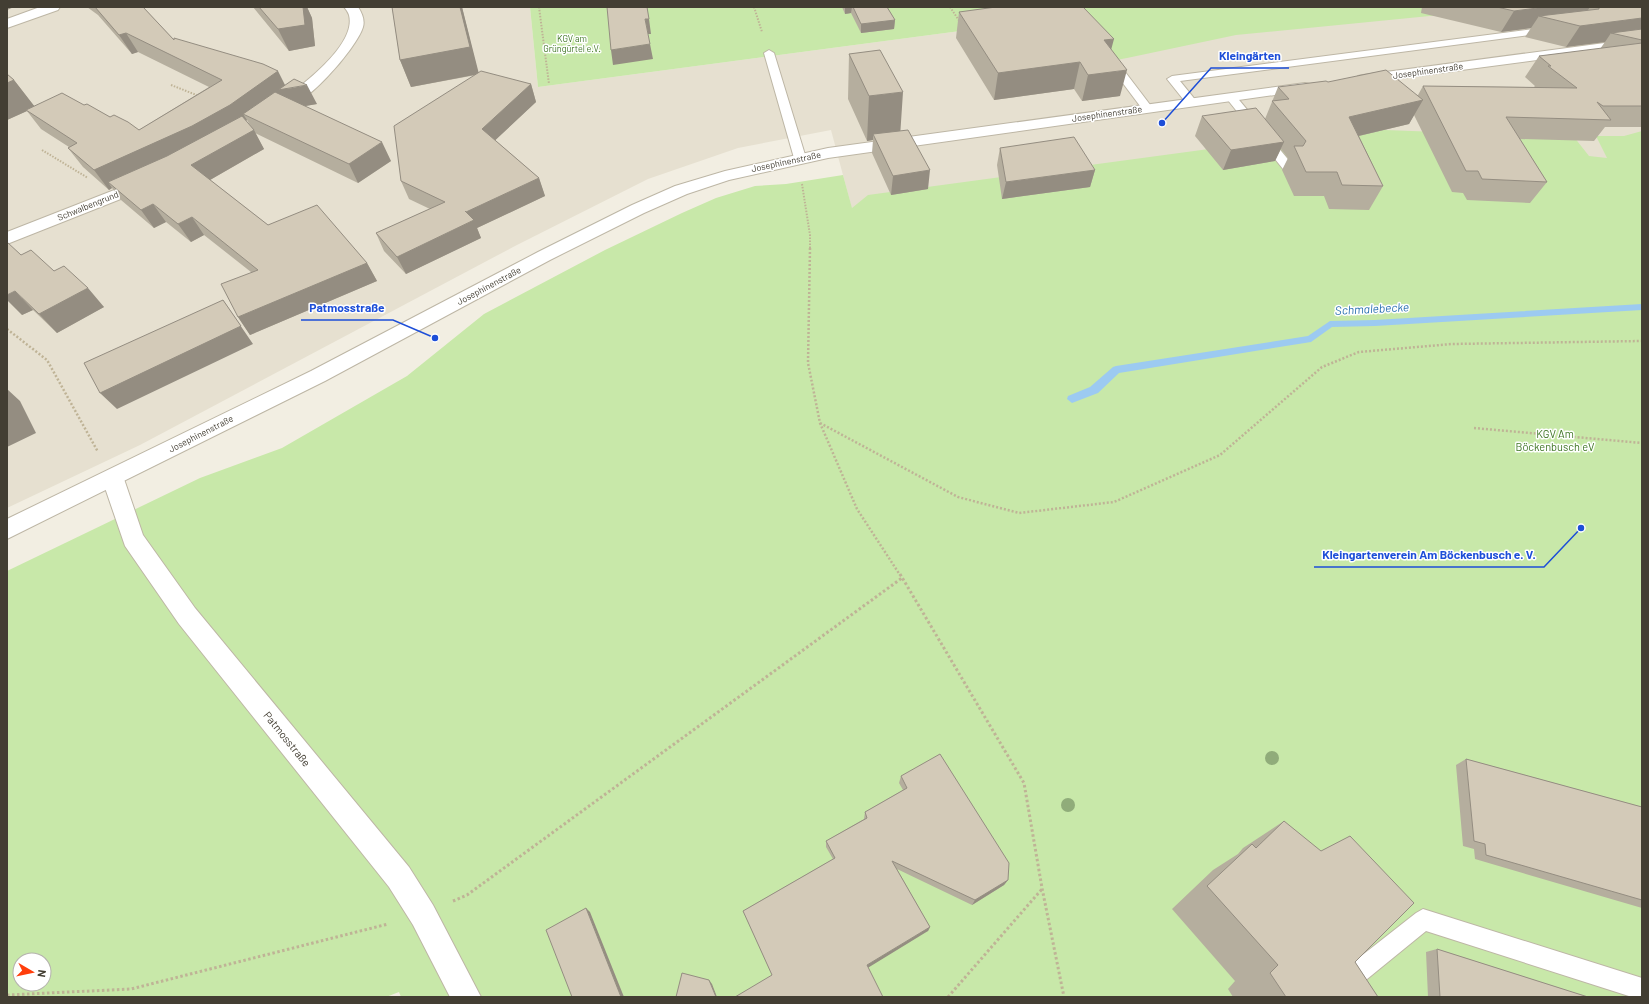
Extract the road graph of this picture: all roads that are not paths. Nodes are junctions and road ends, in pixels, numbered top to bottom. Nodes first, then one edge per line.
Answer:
1 (53, 7) edge
2 (351, 7) edge
3 (7, 24) edge
4 (1556, 29) edge
5 (1642, 42) edge
6 (1104, 51) edge
7 (769, 53) road end
8 (1344, 82) edge
9 (1321, 85) edge
10 (1231, 97) junction
11 (1191, 102) junction
12 (1147, 108) junction
13 (274, 112) edge
14 (800, 158) junction
15 (1288, 166) dead end
16 (160, 176) edge
17 (7, 238) edge
18 (113, 479) junction
19 (7, 530) edge
20 (1642, 989) edge
21 (466, 997) edge
22 (1334, 997) edge

1 - 3 street
2 - 13 street
4 - 11 lane
5 - 8 street, Josephinenstraße
6 - 12 lane
7 - 14 lane
9 - 10 street, Josephinenstraße
10 - 11 street, Josephinenstraße
10 - 15 lane
11 - 12 street, Josephinenstraße
12 - 14 street, Josephinenstraße
14 - 18 street, Josephinenstraße
16 - 17 street, Schwalbengrund
18 - 19 street, Josephinenstraße
18 - 21 street, Patmosstraße
20 - 22 lane

